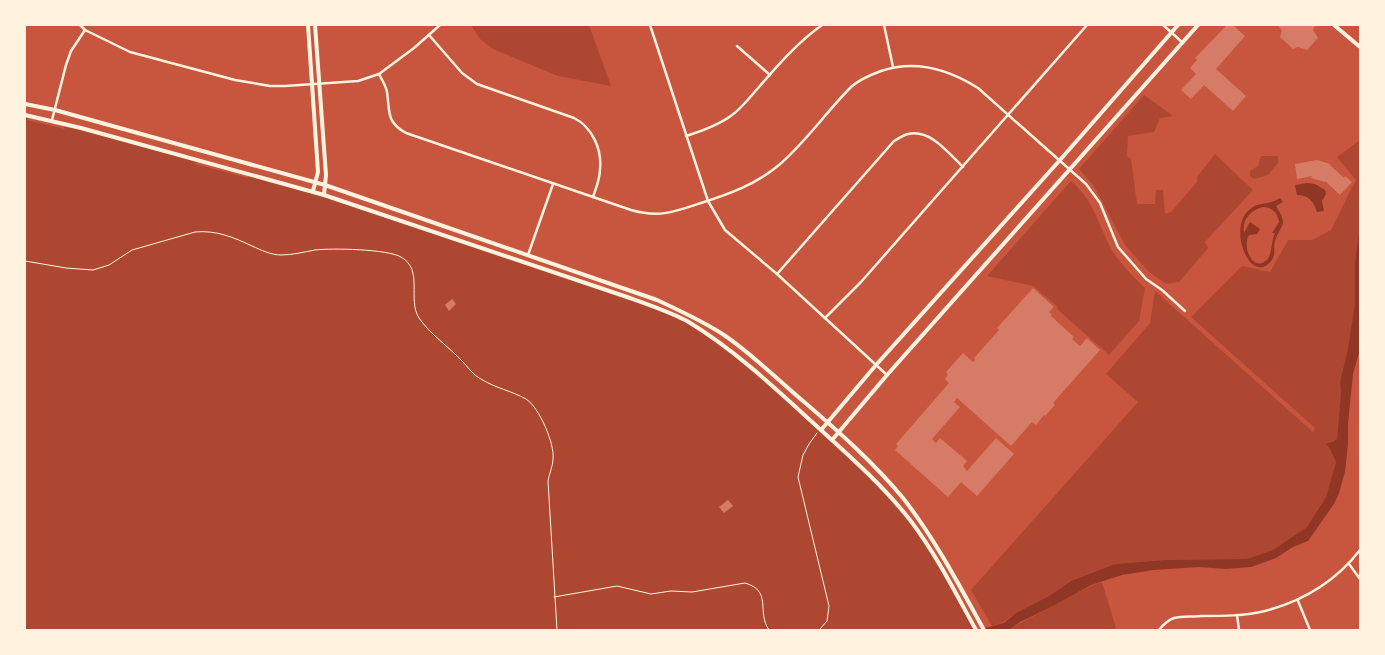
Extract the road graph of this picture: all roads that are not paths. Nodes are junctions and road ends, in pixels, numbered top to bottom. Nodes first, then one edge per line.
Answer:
1 (80, 25) edge
2 (308, 25) edge
3 (315, 25) edge
4 (440, 25) edge
5 (650, 25) edge
6 (822, 25) edge
7 (884, 25) edge
8 (1087, 25) edge
9 (1163, 25) edge
10 (1178, 25) edge
11 (1198, 25) edge
12 (1334, 25) edge
13 (85, 30) junction
14 (1171, 32) junction
15 (429, 36) junction
16 (1183, 43) junction
17 (736, 46) dead end
18 (1360, 47) edge
19 (893, 67) junction
20 (379, 74) junction
21 (770, 75) junction
22 (312, 85) junction
23 (319, 85) junction
24 (25, 104) edge
25 (54, 110) junction
26 (25, 114) edge
27 (1008, 114) junction
28 (52, 120) junction
29 (686, 136) junction
30 (1060, 160) junction
31 (963, 167) junction
32 (1070, 169) junction
33 (316, 182) junction
34 (553, 184) junction
35 (326, 185) junction
36 (313, 191) junction
37 (324, 194) junction
38 (593, 196) junction
39 (708, 201) junction
40 (528, 256) junction
41 (777, 274) junction
42 (1185, 311) dead end
43 (825, 318) junction
44 (876, 365) junction
45 (887, 375) junction
46 (828, 422) junction
47 (819, 432) junction
48 (839, 432) junction
49 (832, 440) junction
50 (1360, 550) edge
51 (1349, 564) junction
52 (1360, 579) edge
53 (1298, 601) junction
54 (1237, 615) junction
55 (975, 628) edge
56 (984, 630) edge
57 (1160, 630) edge
58 (1239, 630) edge
59 (1310, 630) edge

1 - 13 street
2 - 22 main road
3 - 23 main road
4 - 15 street
5 - 29 street
6 - 21 street
7 - 19 street
8 - 27 street
9 - 14 street
10 - 14 main road
11 - 16 main road
12 - 18 main road
13 - 22 street
13 - 25 street
14 - 16 street
14 - 30 main road
15 - 20 street
15 - 38 street
16 - 32 main road
17 - 21 street
19 - 27 street
19 - 39 street
20 - 23 street
20 - 34 street
21 - 29 street
22 - 23 street
22 - 33 main road
23 - 35 main road
24 - 25 main road
25 - 28 street
25 - 33 main road
26 - 28 main road
27 - 30 street
27 - 31 street
28 - 36 main road
29 - 39 street
30 - 32 street
30 - 44 main road
31 - 41 street
31 - 43 street
32 - 42 street
32 - 45 main road
33 - 35 main road
33 - 36 main road
34 - 38 street
34 - 40 street
35 - 37 main road
35 - 40 main road
36 - 37 main road
37 - 47 main road
38 - 39 street
39 - 41 street
40 - 46 main road
41 - 43 street
43 - 44 street
44 - 45 street
44 - 46 main road
45 - 48 main road
46 - 47 main road
46 - 48 main road
47 - 49 main road
48 - 49 main road
48 - 56 main road
49 - 55 main road
50 - 51 street
51 - 52 street
51 - 53 street
53 - 54 street
53 - 59 street
54 - 57 street
54 - 58 street

